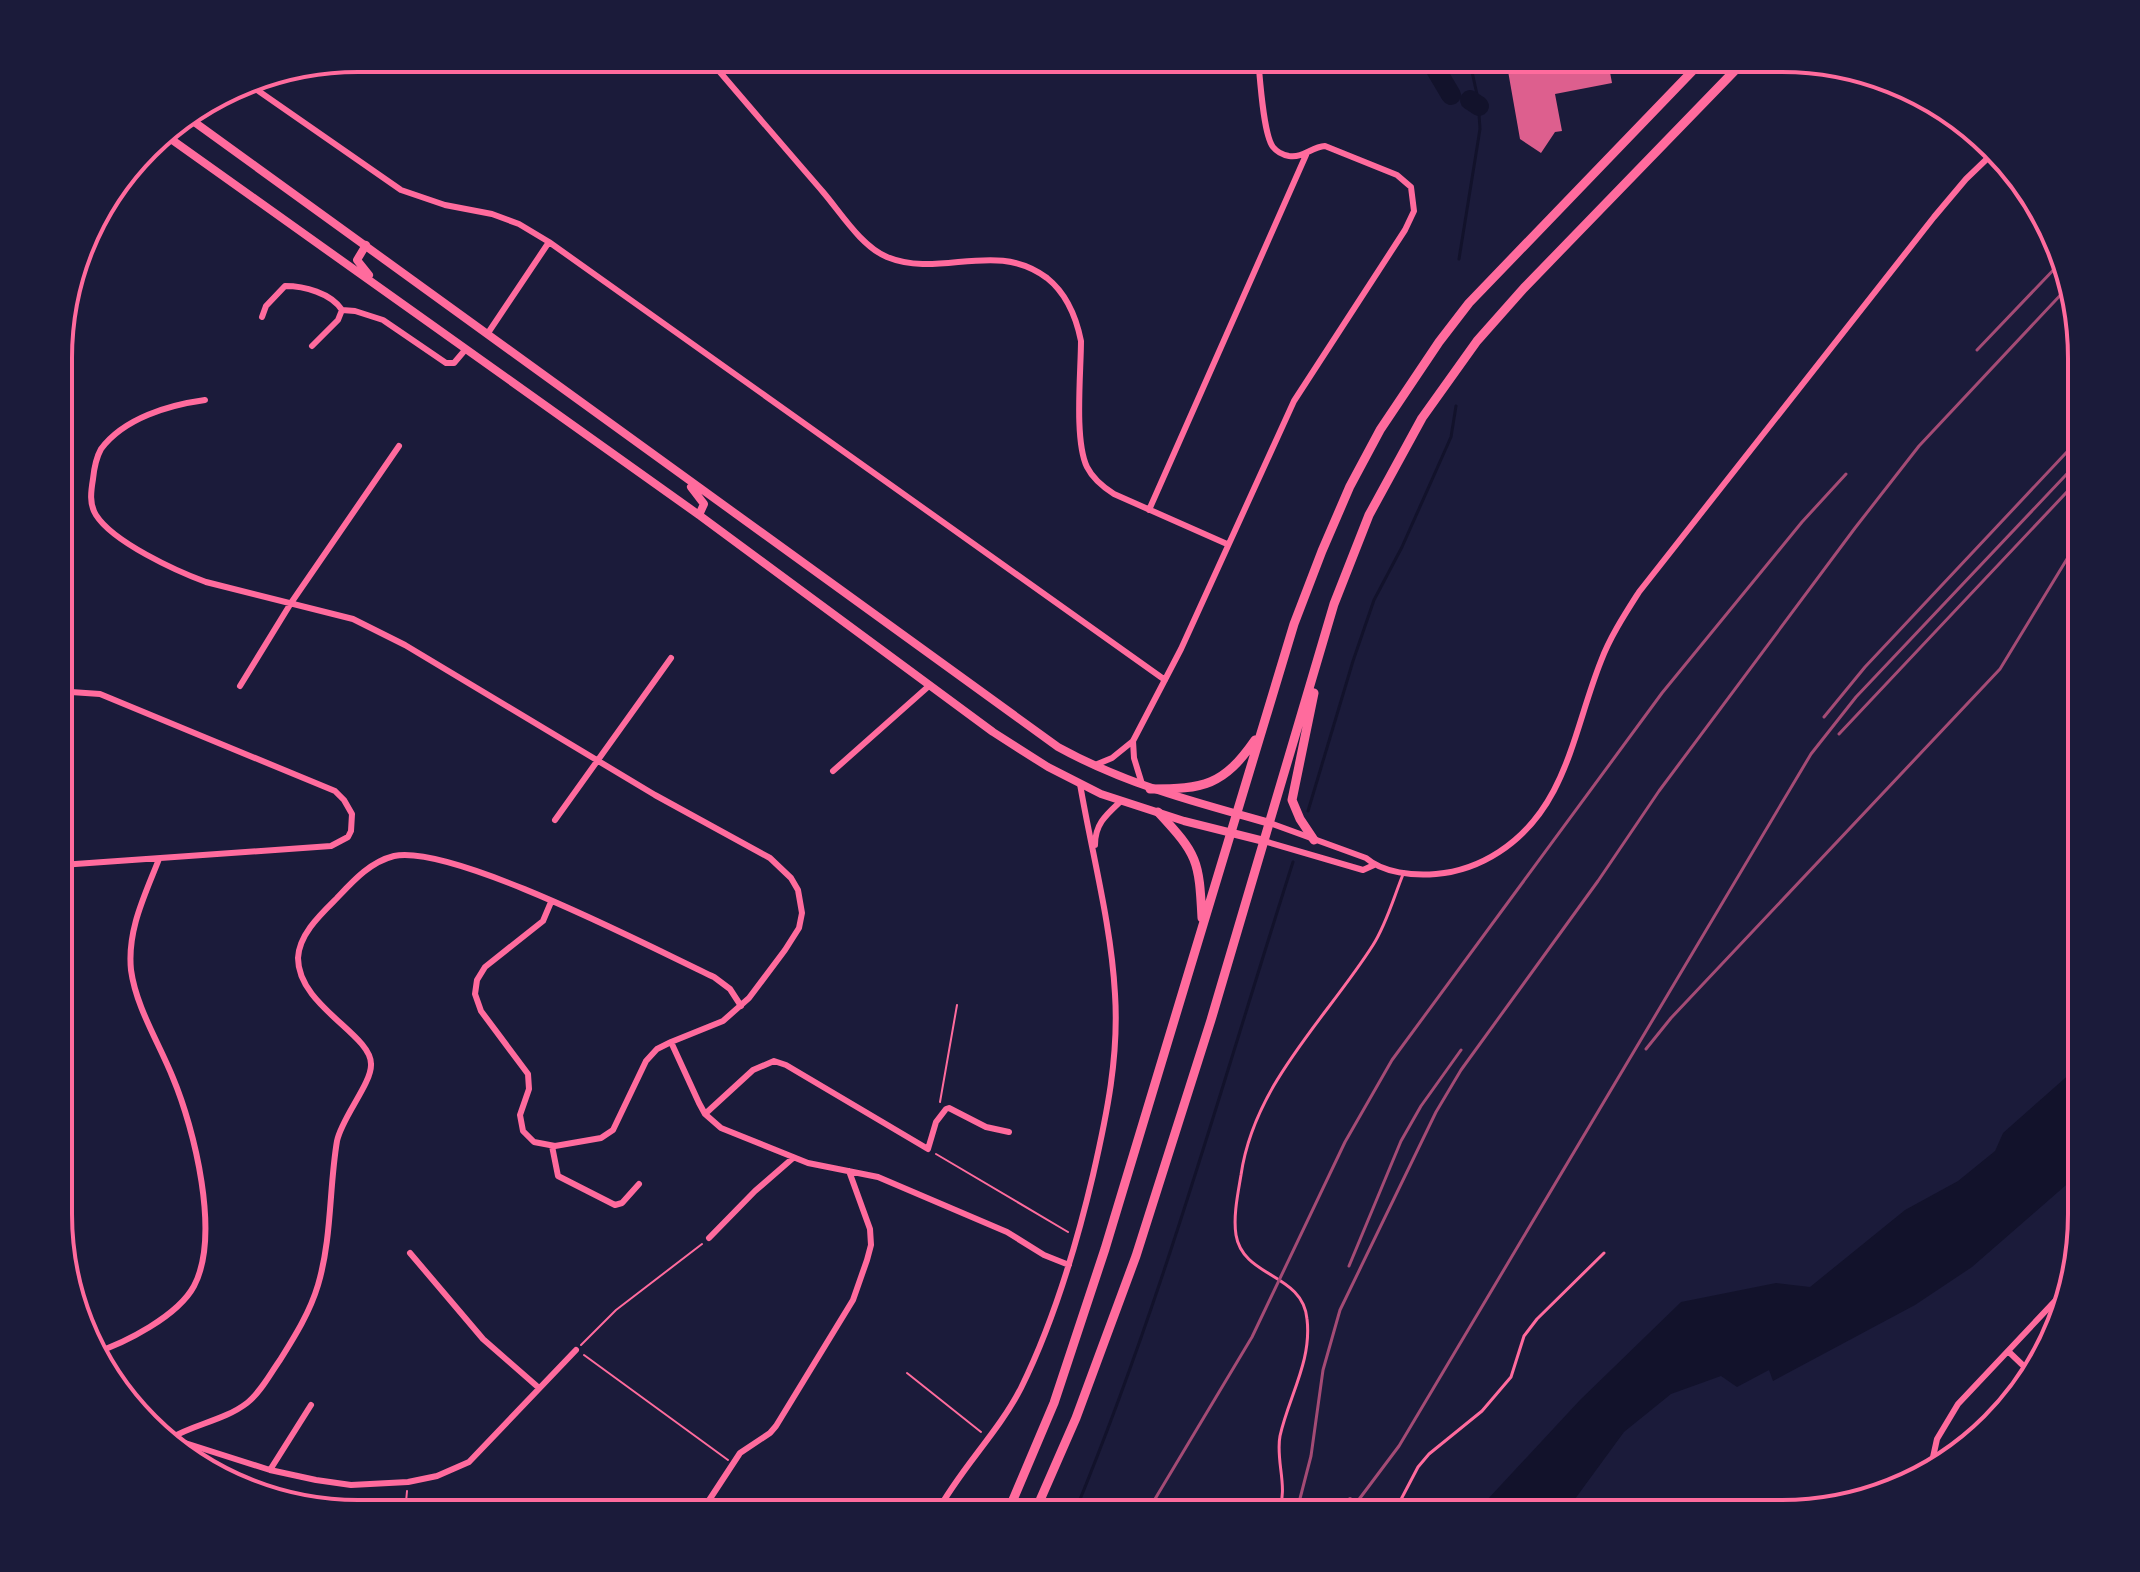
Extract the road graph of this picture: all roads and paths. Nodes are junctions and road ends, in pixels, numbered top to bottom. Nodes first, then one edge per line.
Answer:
1 (720, 72) edge
2 (1260, 72) edge
3 (1691, 72) edge
4 (1733, 72) edge
5 (257, 90) edge
6 (195, 123) edge
7 (173, 140) edge
8 (1306, 155) junction
9 (1987, 159) edge
10 (549, 242) junction
11 (366, 245) junction
12 (390, 295) junction
13 (342, 310) junction
14 (262, 317) dead end
15 (488, 333) junction
16 (312, 346) dead end
17 (465, 350) junction
18 (205, 400) dead end
19 (399, 446) dead end
20 (683, 477) junction
21 (1149, 510) junction
22 (699, 515) junction
23 (1227, 544) junction
24 (291, 603) junction
25 (1334, 604) junction
26 (671, 658) dead end
27 (1165, 680) junction
28 (930, 685) junction
29 (240, 686) dead end
30 (72, 692) edge
31 (1260, 734) junction
32 (1133, 741) junction
33 (596, 760) junction
34 (1092, 766) junction
35 (833, 771) dead end
36 (1080, 784) junction
37 (1146, 787) junction
38 (1121, 801) junction
39 (1158, 812) junction
40 (1236, 814) junction
41 (555, 820) dead end
42 (1270, 823) junction
43 (1230, 833) junction
44 (1314, 840) junction
45 (1264, 841) junction
46 (1094, 853) junction
47 (159, 859) junction
48 (73, 865) edge
49 (1374, 865) junction
50 (1404, 872) junction
51 (551, 902) junction
52 (1203, 926) junction
53 (957, 1005) dead end
54 (741, 1006) junction
55 (671, 1042) junction
56 (705, 1114) junction
57 (936, 1122) junction
58 (1009, 1132) dead end
59 (552, 1146) junction
60 (928, 1149) junction
61 (793, 1158) junction
62 (849, 1171) junction
63 (639, 1184) dead end
64 (1077, 1236) junction
65 (709, 1238) joint
66 (410, 1253) dead end
67 (1604, 1253) dead end
68 (1069, 1265) junction
69 (2054, 1302) edge
70 (105, 1349) edge
71 (578, 1351) junction
72 (2008, 1351) junction
73 (2024, 1366) edge
74 (907, 1373) dead end
75 (539, 1388) junction
76 (311, 1405) dead end
77 (177, 1435) edge
78 (988, 1438) junction
79 (187, 1443) edge
80 (1933, 1457) edge
81 (733, 1464) junction
82 (270, 1470) junction
83 (408, 1482) junction
84 (406, 1500) edge
85 (709, 1500) edge
86 (946, 1500) edge
87 (1013, 1500) edge
88 (1040, 1500) edge
89 (1282, 1500) edge
90 (1401, 1500) edge

1 - 21 street
2 - 8 street
3 - 31 highway
4 - 25 highway
5 - 10 street
6 - 11 main road
7 - 12 main road
8 - 21 street
8 - 23 street
9 - 50 street
10 - 15 street
10 - 27 street
11 - 12 main road
11 - 15 main road
12 - 17 main road
13 - 14 street
13 - 16 street
13 - 17 street
15 - 20 main road
17 - 22 main road
18 - 24 street
19 - 24 street
20 - 22 main road
20 - 34 main road
21 - 23 street
22 - 28 main road
23 - 27 street
24 - 29 street
24 - 33 street
25 - 42 highway
25 - 44 highway
26 - 33 street
27 - 32 street
28 - 35 street
28 - 36 main road
30 - 47 street
31 - 37 highway
31 - 40 highway
32 - 34 street
32 - 37 street
33 - 41 street
33 - 54 street
34 - 37 main road
36 - 38 main road
36 - 46 street
37 - 40 main road
38 - 39 main road
38 - 46 street
39 - 43 main road
39 - 52 highway
40 - 42 main road
40 - 43 highway
42 - 44 street
42 - 45 highway
43 - 45 main road
43 - 52 highway
44 - 49 street
45 - 49 street
45 - 88 highway
46 - 64 street
47 - 48 street
47 - 70 street
49 - 50 street
50 - 89 lane
51 - 54 street
51 - 59 street
51 - 77 street
52 - 87 highway
53 - 57 path
54 - 55 street
55 - 56 street
55 - 59 street
56 - 60 street
56 - 61 street
57 - 58 street
57 - 60 street
59 - 63 street
60 - 64 path
61 - 62 street
61 - 65 street
62 - 68 street
62 - 81 street
64 - 68 street
65 - 71 path
66 - 75 street
67 - 90 lane
68 - 78 street
69 - 72 street
71 - 75 street
71 - 81 path
72 - 73 street
72 - 80 street
74 - 78 path
75 - 83 street
76 - 82 street
78 - 86 street
79 - 82 street
81 - 85 street
82 - 83 street
83 - 84 path

